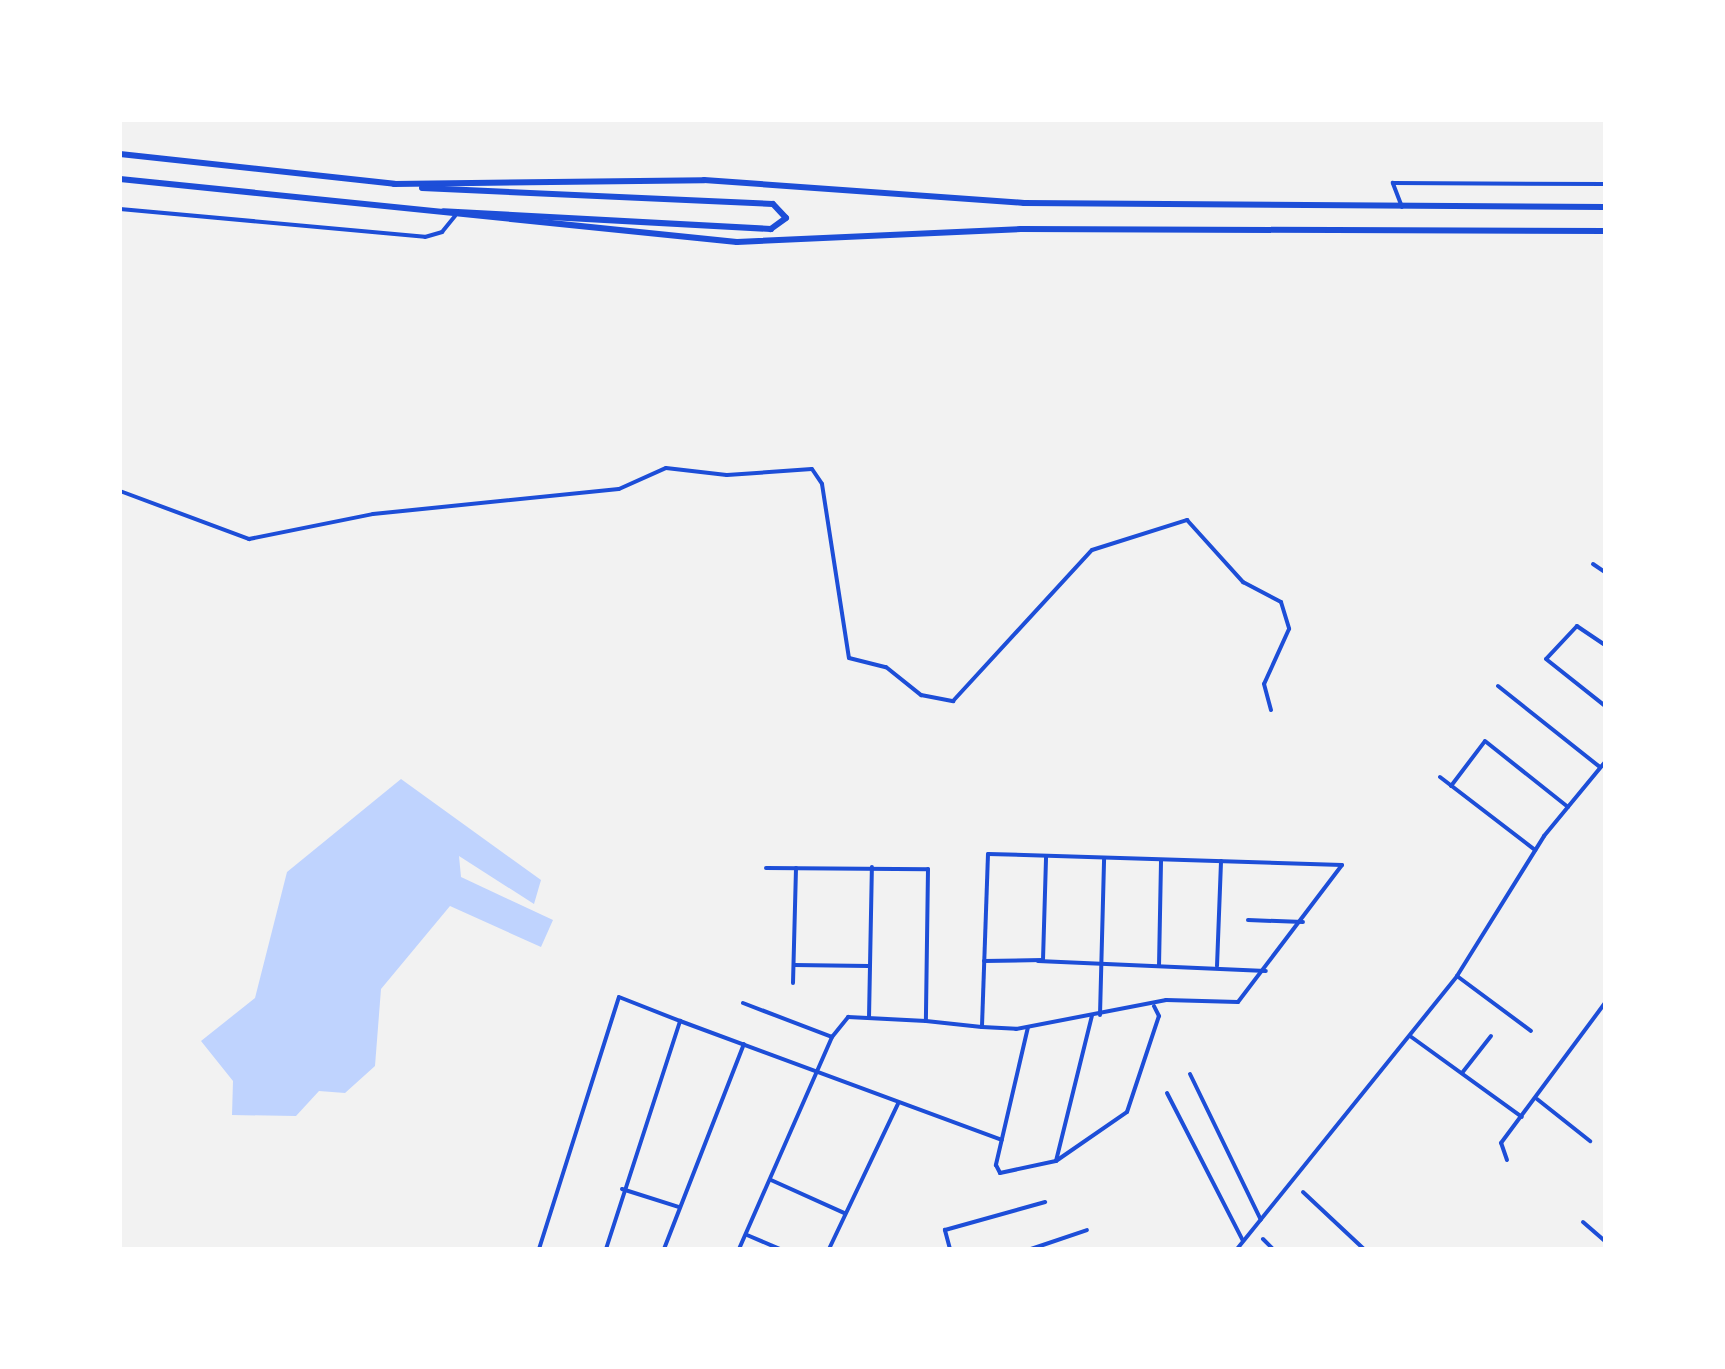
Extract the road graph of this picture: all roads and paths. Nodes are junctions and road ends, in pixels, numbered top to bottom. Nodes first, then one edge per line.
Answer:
1 (120, 154) edge
2 (120, 179) edge
3 (357, 181) junction
4 (1605, 184) edge
5 (1402, 206) junction
6 (1605, 207) edge
7 (397, 208) junction
8 (120, 209) edge
9 (455, 216) junction
10 (1605, 231) edge
11 (120, 491) edge
12 (1593, 564) dead end
13 (1605, 572) edge
14 (1605, 645) edge
15 (1498, 686) dead end
16 (1605, 706) edge
17 (1271, 710) dead end
18 (1603, 765) edge
19 (1440, 777) dead end
20 (1451, 786) junction
21 (1568, 807) junction
22 (1534, 850) junction
23 (1046, 856) junction
24 (1104, 858) junction
25 (1161, 860) junction
26 (1221, 861) junction
27 (872, 866) junction
28 (766, 868) dead end
29 (796, 868) junction
30 (1248, 920) dead end
31 (1303, 922) junction
32 (1038, 961) junction
33 (984, 962) junction
34 (1101, 964) junction
35 (794, 966) junction
36 (869, 966) junction
37 (1158, 966) junction
38 (1217, 969) junction
39 (1266, 971) junction
40 (1456, 976) junction
41 (794, 983) dead end
42 (743, 1003) dead end
43 (1605, 1003) edge
44 (1148, 1005) junction
45 (1096, 1015) junction
46 (869, 1018) junction
47 (680, 1021) junction
48 (926, 1021) junction
49 (982, 1027) junction
50 (1028, 1028) junction
51 (1531, 1031) dead end
52 (1410, 1036) junction
53 (1491, 1036) dead end
54 (832, 1037) junction
55 (744, 1044) junction
56 (818, 1072) junction
57 (1462, 1073) junction
58 (1190, 1074) dead end
59 (1166, 1093) dead end
60 (1537, 1099) junction
61 (899, 1102) junction
62 (1522, 1116) junction
63 (1002, 1140) junction
64 (1590, 1141) dead end
65 (1506, 1160) dead end
66 (1056, 1161) junction
67 (771, 1180) junction
68 (622, 1189) junction
69 (1302, 1192) dead end
70 (1045, 1202) dead end
71 (682, 1208) junction
72 (846, 1214) junction
73 (1261, 1220) junction
74 (1582, 1222) dead end
75 (1087, 1230) dead end
76 (746, 1234) junction
77 (1263, 1240) dead end
78 (1605, 1240) edge
79 (1244, 1241) junction
80 (539, 1249) edge
81 (606, 1249) edge
82 (664, 1249) edge
83 (739, 1249) edge
84 (780, 1249) edge
85 (828, 1249) edge
86 (950, 1249) edge
87 (1031, 1249) edge
88 (1237, 1249) edge
89 (1273, 1249) edge
90 (1364, 1249) edge

1 - 3 highway
2 - 7 highway
3 - 5 highway
3 - 7 highway
4 - 5 street
5 - 6 highway
7 - 9 highway
8 - 9 street
9 - 10 highway
11 - 17 street
12 - 13 street
14 - 16 street
15 - 18 street
18 - 21 street
19 - 20 street
20 - 21 street
20 - 22 street
21 - 22 street
22 - 40 street
23 - 24 street
23 - 32 street
23 - 33 street
24 - 25 street
24 - 34 street
25 - 26 street
25 - 37 street
26 - 31 street
26 - 38 street
27 - 29 street
27 - 36 street
27 - 48 street
28 - 29 street
29 - 35 street
30 - 31 street
31 - 39 street
32 - 33 street
32 - 34 street
33 - 49 street
34 - 37 street
34 - 45 street
35 - 36 street
35 - 41 street
36 - 46 street
37 - 38 street
38 - 39 street
39 - 44 street
40 - 51 street
40 - 52 street
42 - 54 street
43 - 60 street
44 - 45 street
44 - 66 street
45 - 50 street
45 - 66 street
46 - 48 street
46 - 54 street
47 - 55 street
47 - 68 street
47 - 80 street
48 - 49 street
49 - 50 street
50 - 63 street
52 - 57 street
52 - 73 street
53 - 57 street
54 - 56 street
55 - 56 street
55 - 71 street
56 - 61 street
56 - 67 street
57 - 62 street
58 - 73 street
59 - 79 street
60 - 62 street
60 - 64 street
61 - 63 street
61 - 72 street
62 - 65 street
63 - 66 street
67 - 72 street
67 - 76 street
68 - 71 street
68 - 81 street
69 - 90 street
70 - 86 street
71 - 82 street
72 - 85 street
73 - 79 street
74 - 78 street
75 - 87 street
76 - 83 street
76 - 84 street
77 - 89 street
79 - 88 street

